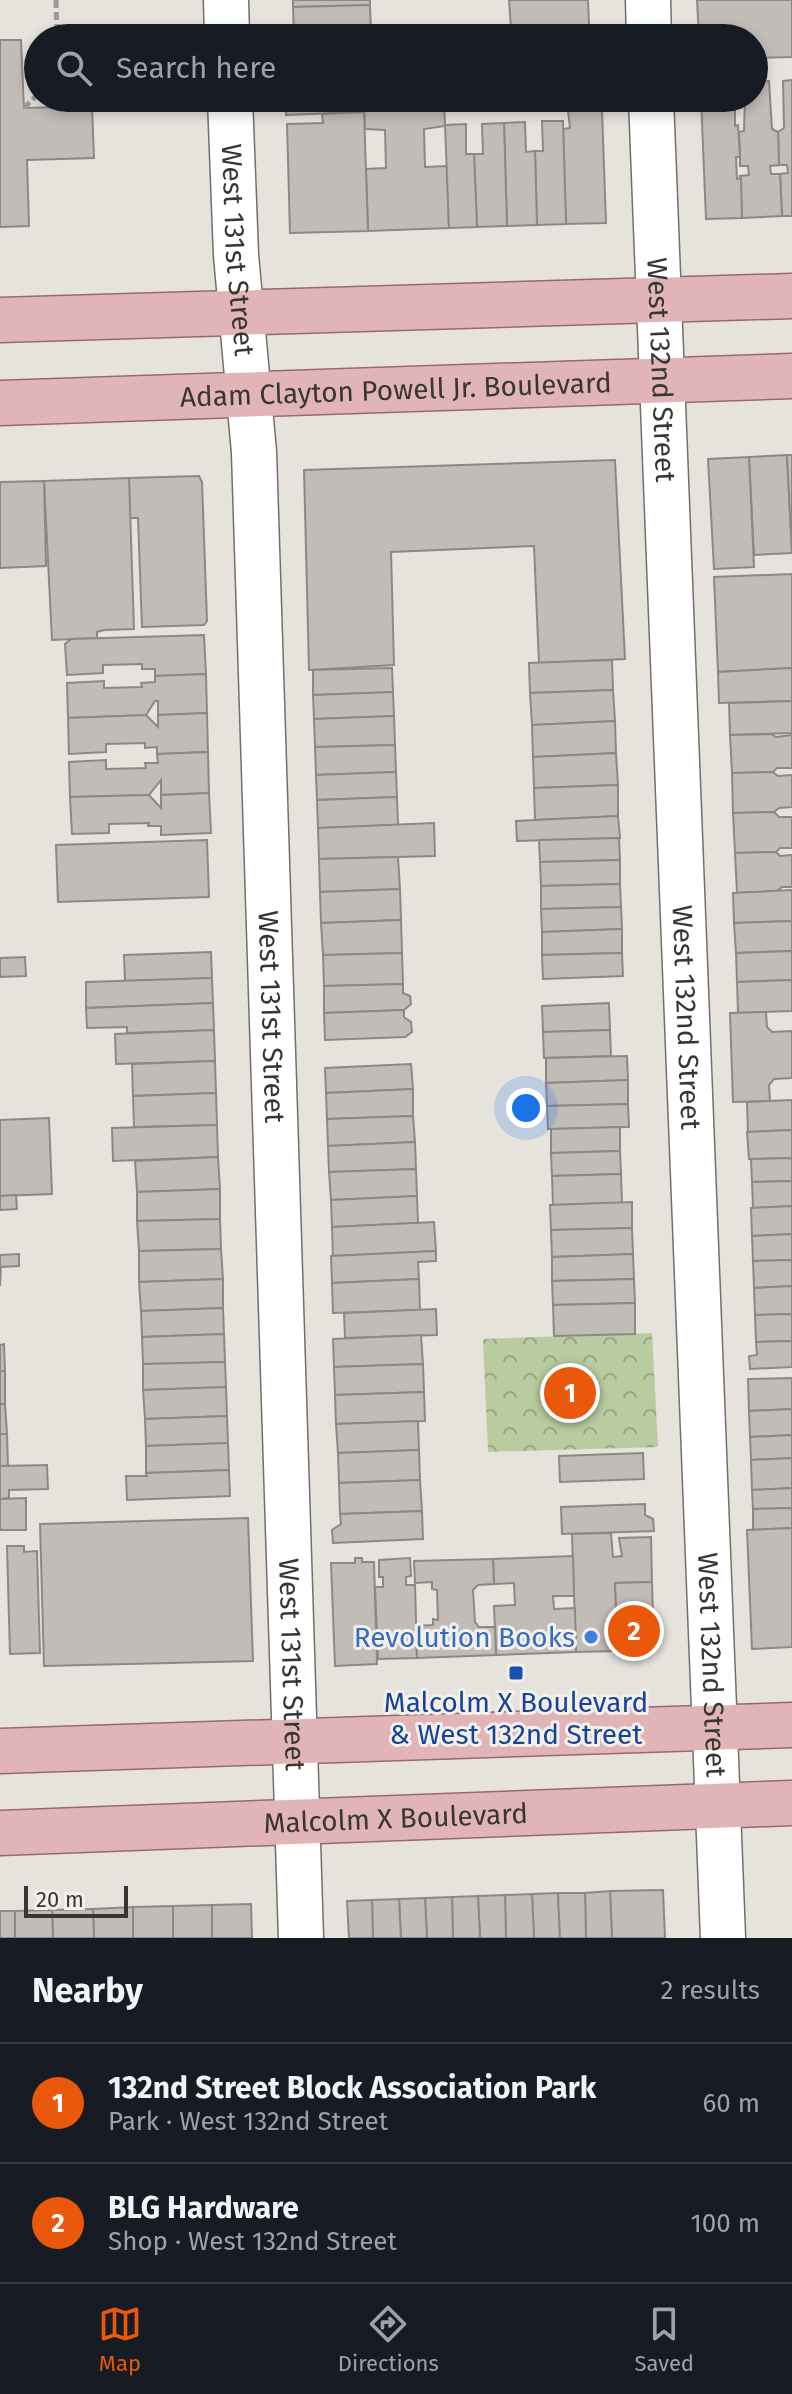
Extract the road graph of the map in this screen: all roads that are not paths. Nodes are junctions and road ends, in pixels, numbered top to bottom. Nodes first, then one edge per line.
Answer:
1 (226, 0) edge
2 (648, 0) edge
3 (227, 24) edge
4 (649, 24) edge
5 (231, 112) edge
6 (652, 112) edge
7 (792, 296) edge
8 (659, 301) junction
9 (241, 313) junction
10 (0, 320) edge
11 (792, 376) edge
12 (662, 381) junction
13 (249, 395) junction
14 (0, 403) edge
15 (792, 1725) edge
16 (715, 1728) junction
17 (294, 1740) junction
18 (0, 1751) edge
19 (792, 1803) edge
20 (718, 1807) junction
21 (297, 1822) junction
22 (0, 1833) edge
23 (301, 1938) edge
24 (723, 1938) edge

1 - 3 street
2 - 4 street
5 - 9 street, West 131st Street
6 - 8 street, West 132nd Street
7 - 8 main road
8 - 9 main road
8 - 12 street, West 132nd Street
9 - 10 main road
9 - 13 street, West 131st Street
11 - 12 main road, Adam Clayton Powell Jr. Boulevard
12 - 13 main road, Adam Clayton Powell Jr. Boulevard
12 - 16 street, West 132nd Street
13 - 14 main road, Adam Clayton Powell Jr. Boulevard
13 - 17 street, West 131st Street
15 - 16 main road
16 - 17 main road
16 - 20 street, West 132nd Street
17 - 18 main road
17 - 21 street, West 131st Street
19 - 20 main road, Malcolm X Boulevard
20 - 21 main road, Malcolm X Boulevard
20 - 24 street, West 132nd Street
21 - 22 main road, Malcolm X Boulevard
21 - 23 street, West 131st Street

